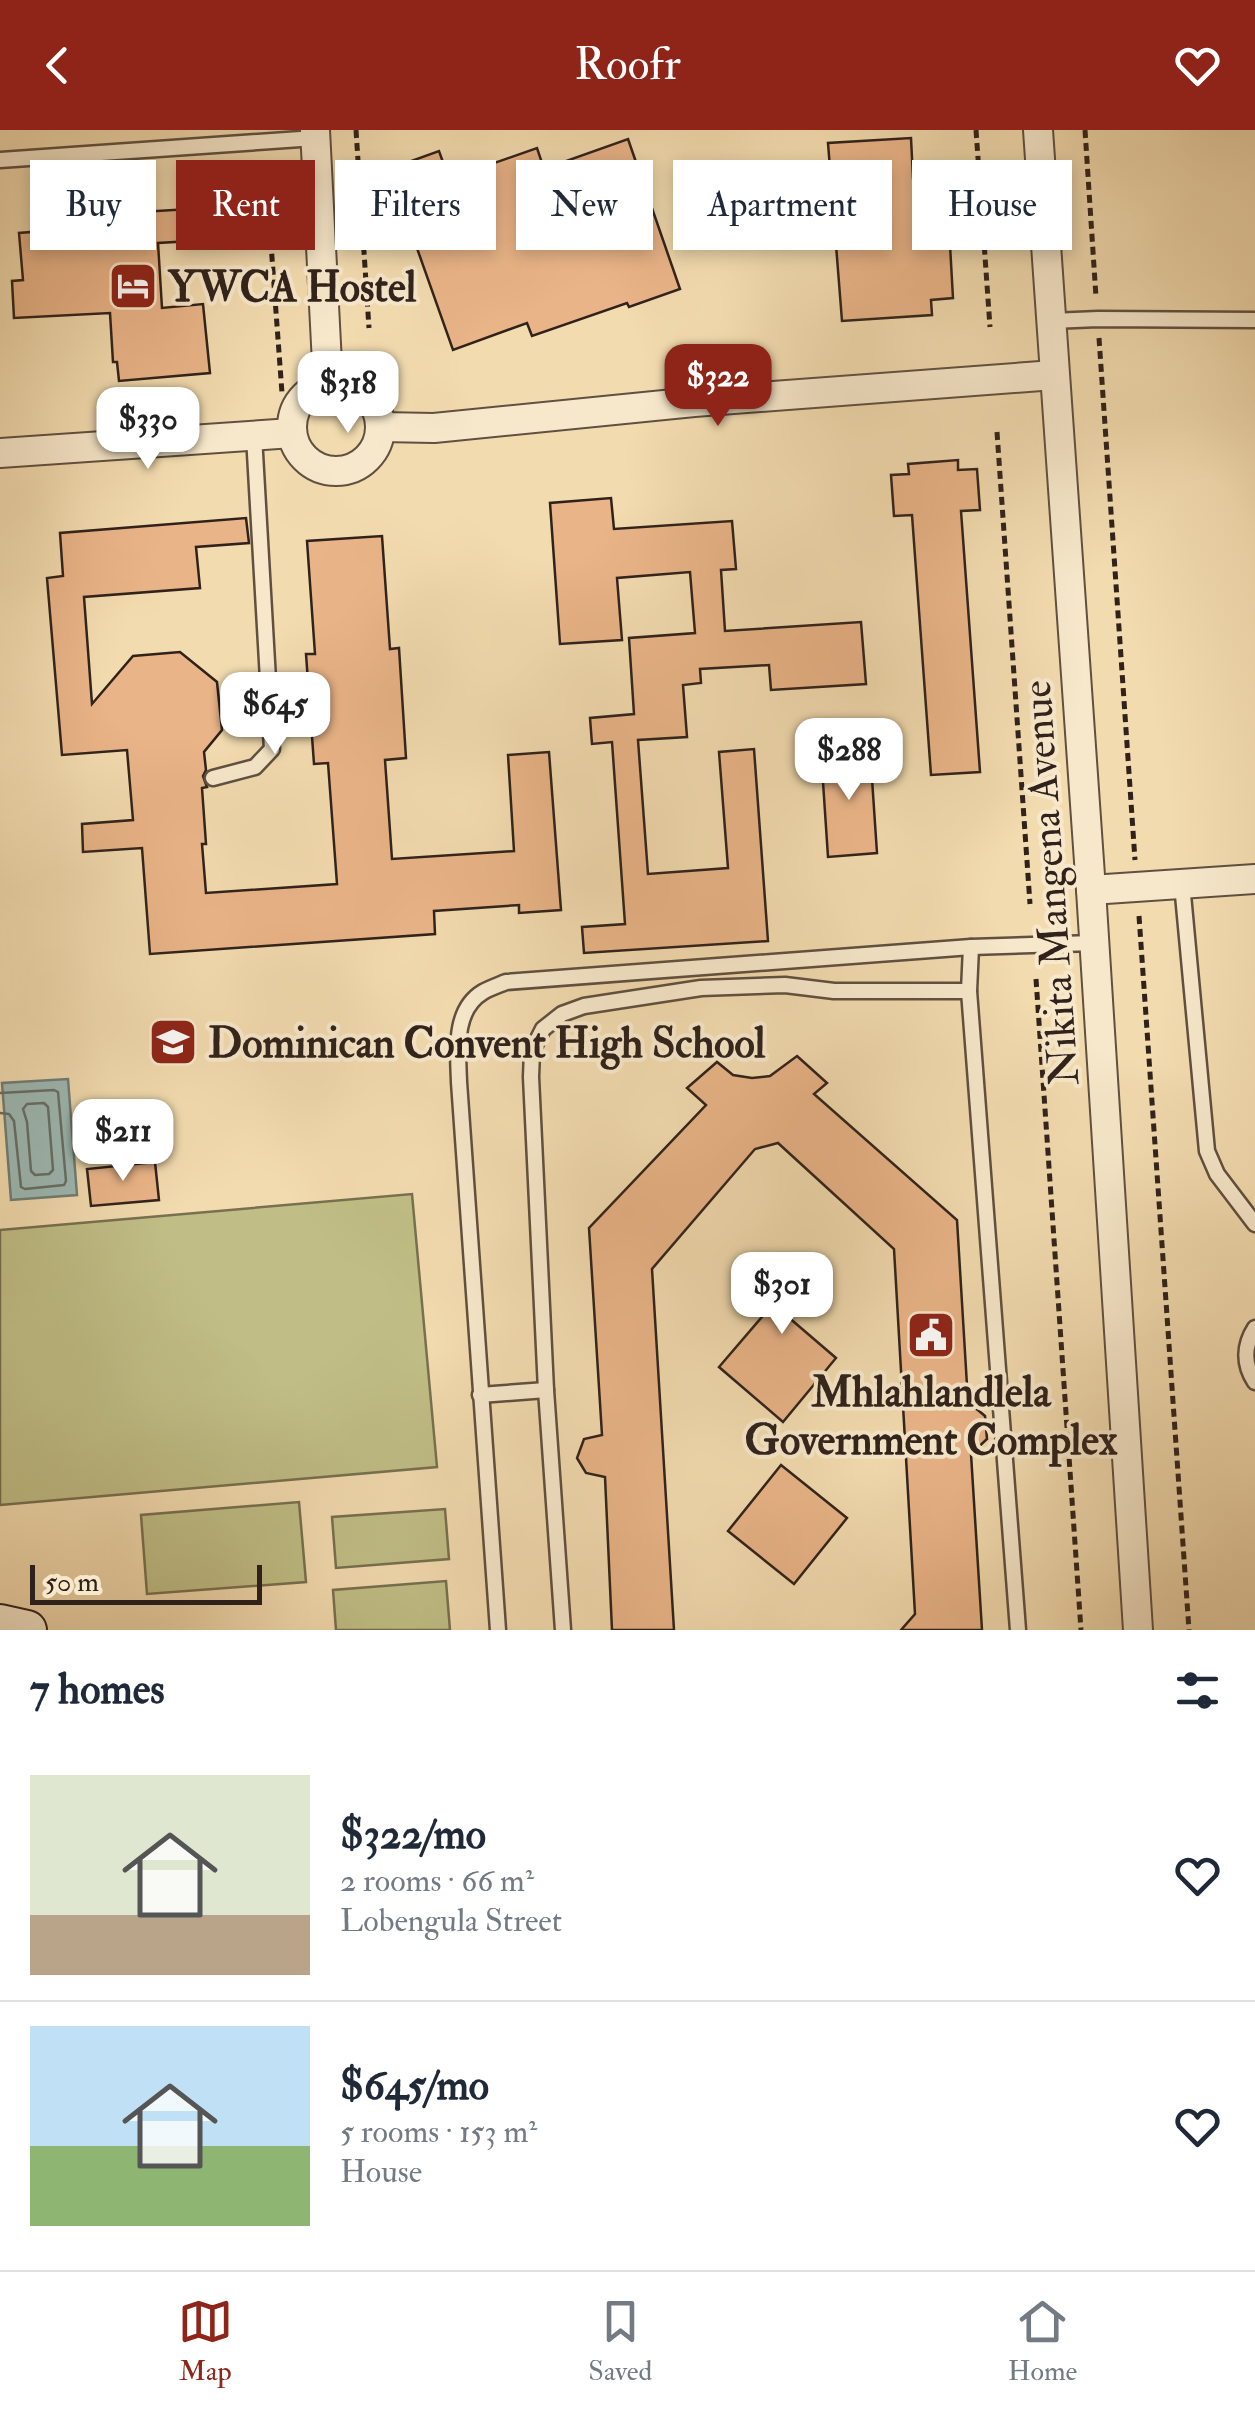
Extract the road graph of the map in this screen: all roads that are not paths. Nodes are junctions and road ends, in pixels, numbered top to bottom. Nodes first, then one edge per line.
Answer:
1 (1038, 130) edge
2 (315, 134) edge
3 (0, 160) edge
4 (1255, 320) edge
5 (1052, 322) junction
6 (1054, 374) junction
7 (328, 383) junction
8 (380, 427) junction
9 (292, 433) junction
10 (254, 436) junction
11 (0, 453) edge
12 (213, 778) dead end
13 (1255, 879) edge
14 (1182, 884) junction
15 (1091, 890) junction
16 (1093, 943) junction
17 (971, 948) junction
18 (969, 991) junction
19 (1255, 1224) edge
20 (1255, 1328) edge
21 (1255, 1382) edge
22 (546, 1390) junction
23 (480, 1395) junction
24 (0, 1624) edge
25 (27, 1630) edge
26 (498, 1630) edge
27 (564, 1630) edge
28 (1018, 1630) edge
29 (1138, 1630) edge

1 - 5 street, Nikita Mangena Avenue
2 - 3 lane
2 - 7 street
4 - 5 lane
5 - 6 street, Nikita Mangena Avenue
6 - 8 street
6 - 15 street, Nikita Mangena Avenue
7 - 8 street
7 - 9 street
8 - 9 street
9 - 10 street
10 - 11 street
10 - 12 lane
13 - 14 street
14 - 15 street
14 - 19 lane
15 - 16 street, Nikita Mangena Avenue
16 - 17 lane
16 - 29 street, Nikita Mangena Avenue
17 - 18 lane
17 - 23 lane
18 - 22 lane
18 - 28 lane
20 - 21 lane
22 - 23 lane
22 - 27 lane
23 - 26 lane
24 - 25 street

